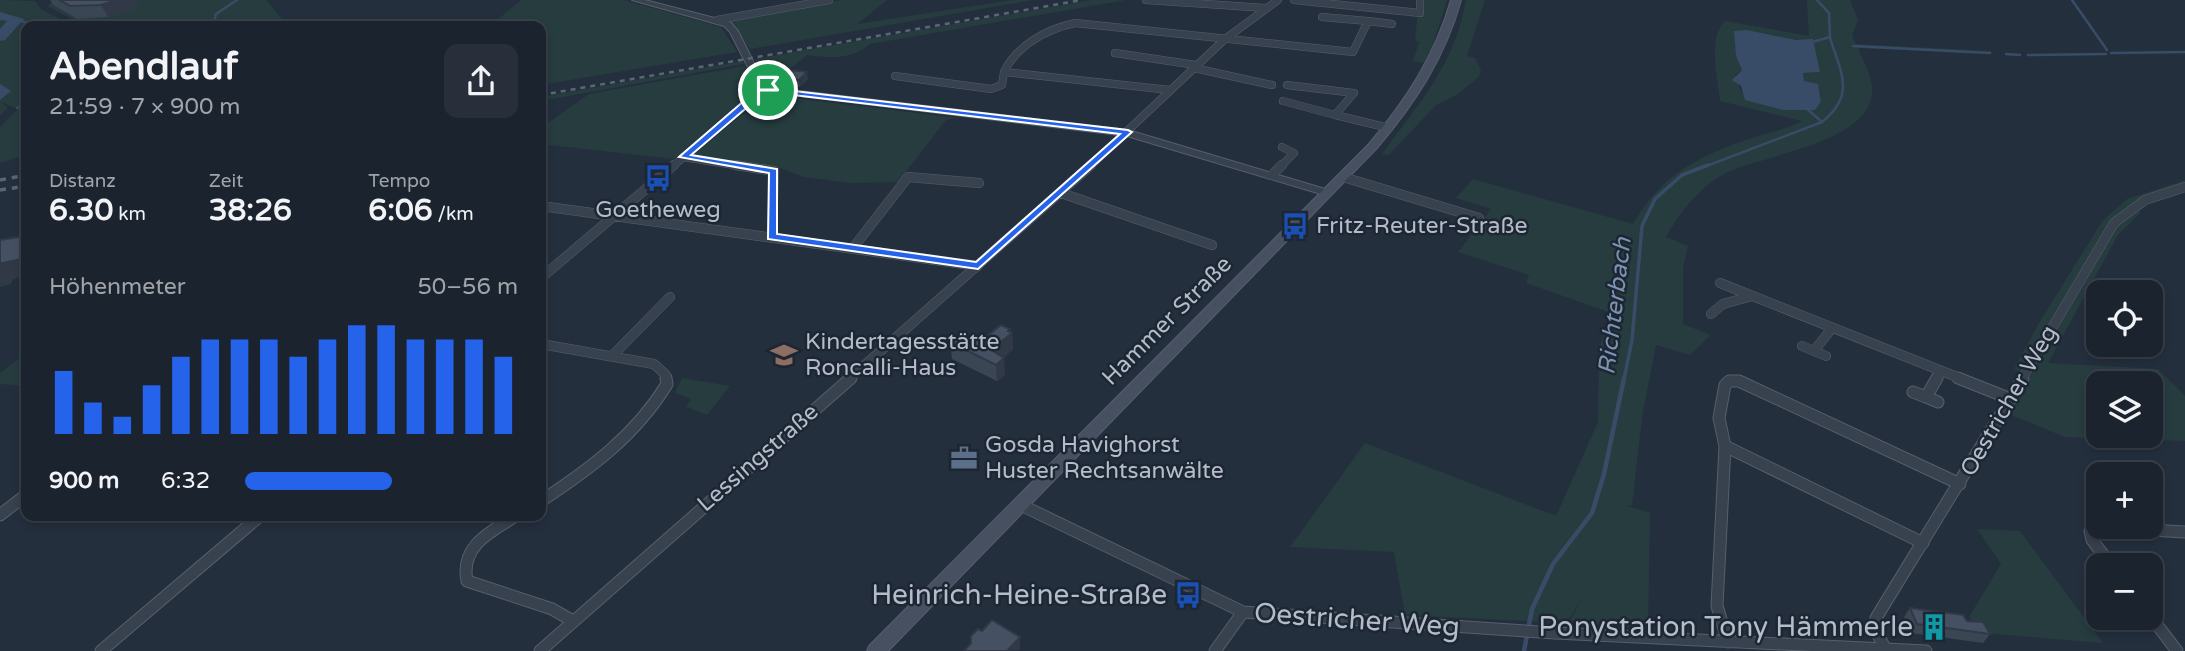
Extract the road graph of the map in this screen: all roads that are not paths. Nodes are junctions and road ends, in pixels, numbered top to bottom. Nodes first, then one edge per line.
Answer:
1 (636, 0) edge
2 (829, 0) edge
3 (1146, 0) edge
4 (1278, 0) edge
5 (1294, 0) edge
6 (1420, 0) edge
7 (1456, 0) edge
8 (1266, 8) junction
9 (1084, 12) dead end
10 (1322, 17) dead end
11 (717, 20) junction
12 (1368, 21) junction
13 (1075, 23) junction
14 (1392, 24) dead end
15 (1225, 39) junction
16 (1115, 53) dead end
17 (1195, 66) junction
18 (1004, 72) junction
19 (895, 76) dead end
20 (1272, 85) dead end
21 (1287, 85) dead end
22 (763, 89) junction
23 (1170, 90) junction
24 (1283, 101) dead end
25 (1335, 115) junction
26 (1389, 128) junction
27 (1128, 132) junction
28 (1282, 147) dead end
29 (683, 157) junction
30 (1272, 176) junction
31 (1343, 177) junction
32 (979, 183) dead end
33 (2185, 187) edge
34 (1060, 193) junction
35 (1328, 193) junction
36 (546, 207) edge
37 (614, 215) junction
38 (1479, 218) dead end
39 (772, 236) junction
40 (1212, 245) dead end
41 (853, 248) junction
42 (978, 266) junction
43 (546, 274) edge
44 (1720, 283) dead end
45 (1752, 296) junction
46 (670, 297) dead end
47 (1710, 314) dead end
48 (1832, 328) junction
49 (546, 345) edge
50 (1802, 346) dead end
51 (1814, 351) junction
52 (612, 356) junction
53 (1826, 356) dead end
54 (1941, 371) junction
55 (1913, 392) dead end
56 (1926, 397) junction
57 (2011, 399) junction
58 (1938, 402) dead end
59 (1725, 446) junction
60 (1960, 484) junction
61 (546, 497) edge
62 (21, 499) edge
63 (1021, 505) junction
64 (0, 515) edge
65 (254, 521) edge
66 (509, 521) edge
67 (2185, 532) edge
68 (1923, 543) junction
69 (2102, 553) edge
70 (1243, 612) junction
71 (573, 621) junction
72 (2161, 630) edge
73 (1728, 642) junction
74 (1885, 648) junction
75 (1904, 650) edge
76 (101, 651) edge
77 (540, 651) edge
78 (876, 651) edge
79 (1216, 651) edge
80 (1926, 651) edge
81 (2177, 651) edge

1 - 11 street
2 - 11 street
3 - 8 street
4 - 8 street, Lessingstraße
5 - 6 street
7 - 26 main road, Hammer Straße
8 - 15 street, Lessingstraße
9 - 13 street
10 - 12 street
11 - 22 street
12 - 14 street
12 - 15 street
13 - 15 street
13 - 18 street
15 - 17 street, Lessingstraße
16 - 17 street
17 - 20 street
17 - 23 street, Lessingstraße
18 - 19 street
18 - 23 street
21 - 25 street
22 - 27 street
22 - 29 street
23 - 27 street, Lessingstraße
24 - 25 street
25 - 26 street
26 - 31 main road, Hammer Straße
27 - 30 street
27 - 34 street, Lessingstraße
28 - 30 street
29 - 37 street
29 - 39 street
30 - 35 street
31 - 35 main road, Hammer Straße
31 - 38 street
32 - 41 street
33 - 57 street, Oestricher Weg
34 - 40 street
34 - 42 street, Lessingstraße
35 - 63 main road, Hammer Straße
36 - 37 street
37 - 39 street
37 - 43 street
39 - 41 street
41 - 42 street
42 - 71 street, Lessingstraße
44 - 45 street
45 - 47 street
45 - 48 street
46 - 52 street
48 - 51 street
48 - 54 street
49 - 52 street
50 - 51 street
51 - 53 street
52 - 61 street
54 - 56 street
54 - 57 street
55 - 56 street
56 - 58 street
57 - 60 street, Oestricher Weg
59 - 60 street
59 - 68 street
59 - 73 street
60 - 68 street, Oestricher Weg
62 - 64 street
63 - 70 street, Oestricher Weg
63 - 78 main road, Hammer Straße
65 - 76 street
66 - 71 street
67 - 69 street
68 - 74 street, Oestricher Weg
70 - 73 street, Oestricher Weg
70 - 79 street
71 - 77 street, Lessingstraße
72 - 81 street
73 - 74 street, Oestricher Weg
74 - 75 street, Oestricher Weg
75 - 80 street, Oestricher Weg

